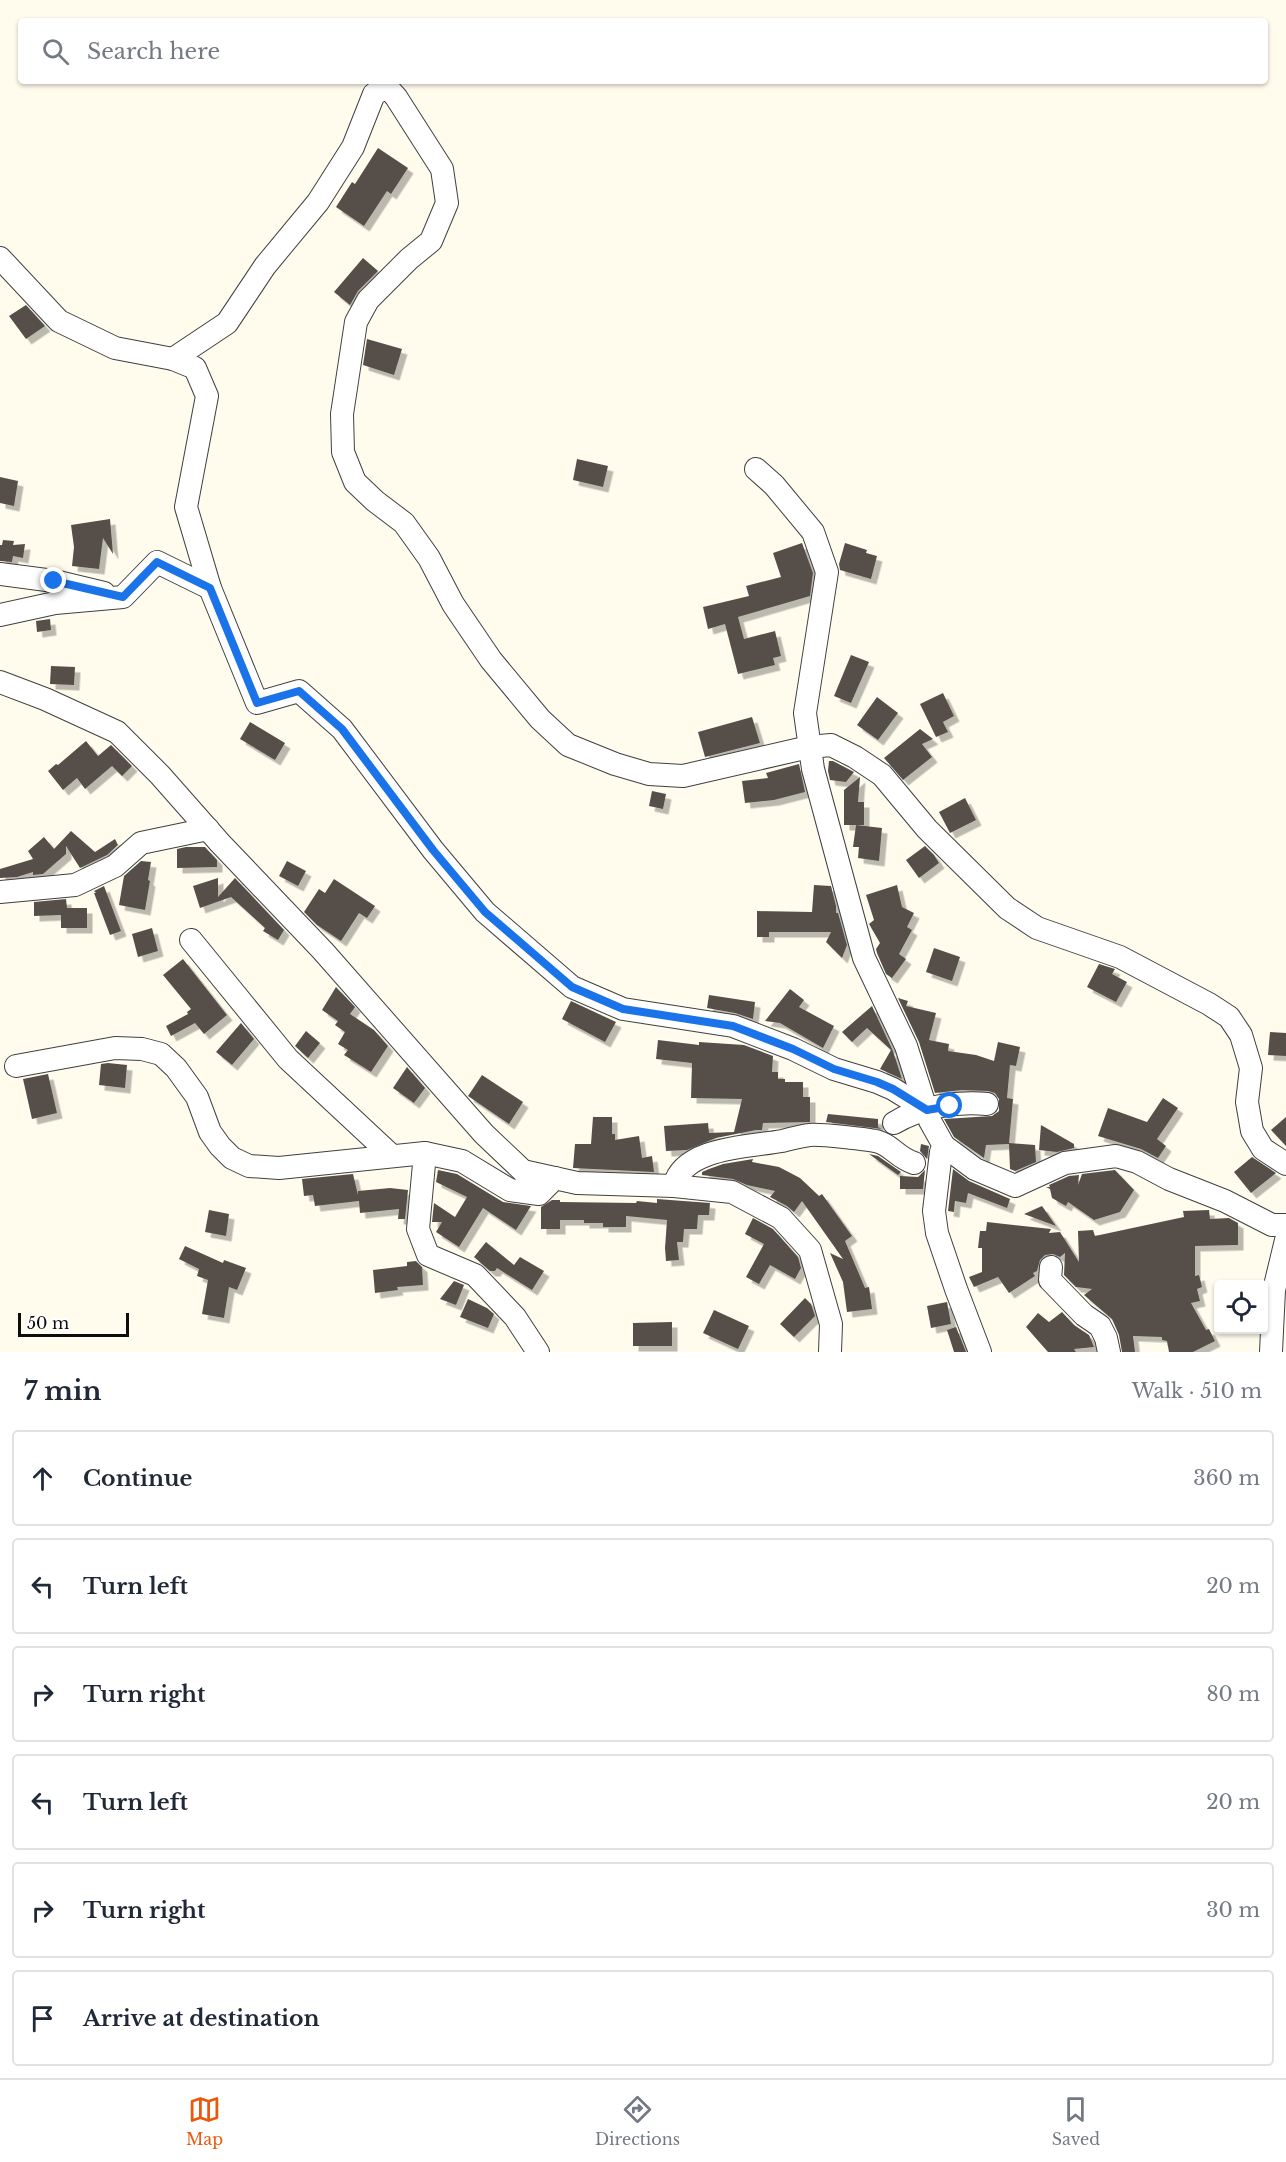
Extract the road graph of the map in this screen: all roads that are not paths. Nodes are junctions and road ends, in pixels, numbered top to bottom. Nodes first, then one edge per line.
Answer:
1 (0, 258) edge
2 (173, 359) junction
3 (756, 469) dead end
4 (0, 574) edge
5 (210, 588) junction
6 (123, 597) junction
7 (0, 615) edge
8 (1, 683) edge
9 (809, 747) junction
10 (208, 829) junction
11 (0, 892) edge
12 (191, 940) dead end
13 (16, 1066) dead end
14 (987, 1104) dead end
15 (927, 1110) junction
16 (894, 1123) dead end
17 (944, 1146) junction
18 (425, 1153) junction
19 (392, 1156) junction
20 (914, 1163) dead end
21 (1286, 1164) edge
22 (555, 1178) junction
23 (674, 1186) junction
24 (1286, 1225) edge
25 (1285, 1248) edge
26 (1051, 1267) dead end
27 (538, 1352) edge
28 (830, 1352) edge
29 (980, 1352) edge
30 (1109, 1352) edge
31 (1271, 1352) edge

1 - 2 street
2 - 5 street
2 - 9 street
3 - 9 street
4 - 6 street
5 - 6 street
5 - 15 street
6 - 7 street
8 - 10 street
9 - 15 street
9 - 21 street
10 - 11 street
10 - 22 street
12 - 19 street
13 - 19 street
14 - 15 street
15 - 16 street
15 - 17 street
17 - 24 street
17 - 29 street
18 - 19 street
18 - 22 street
18 - 27 street
20 - 23 street
22 - 23 street
23 - 28 street
25 - 31 street
26 - 30 street

